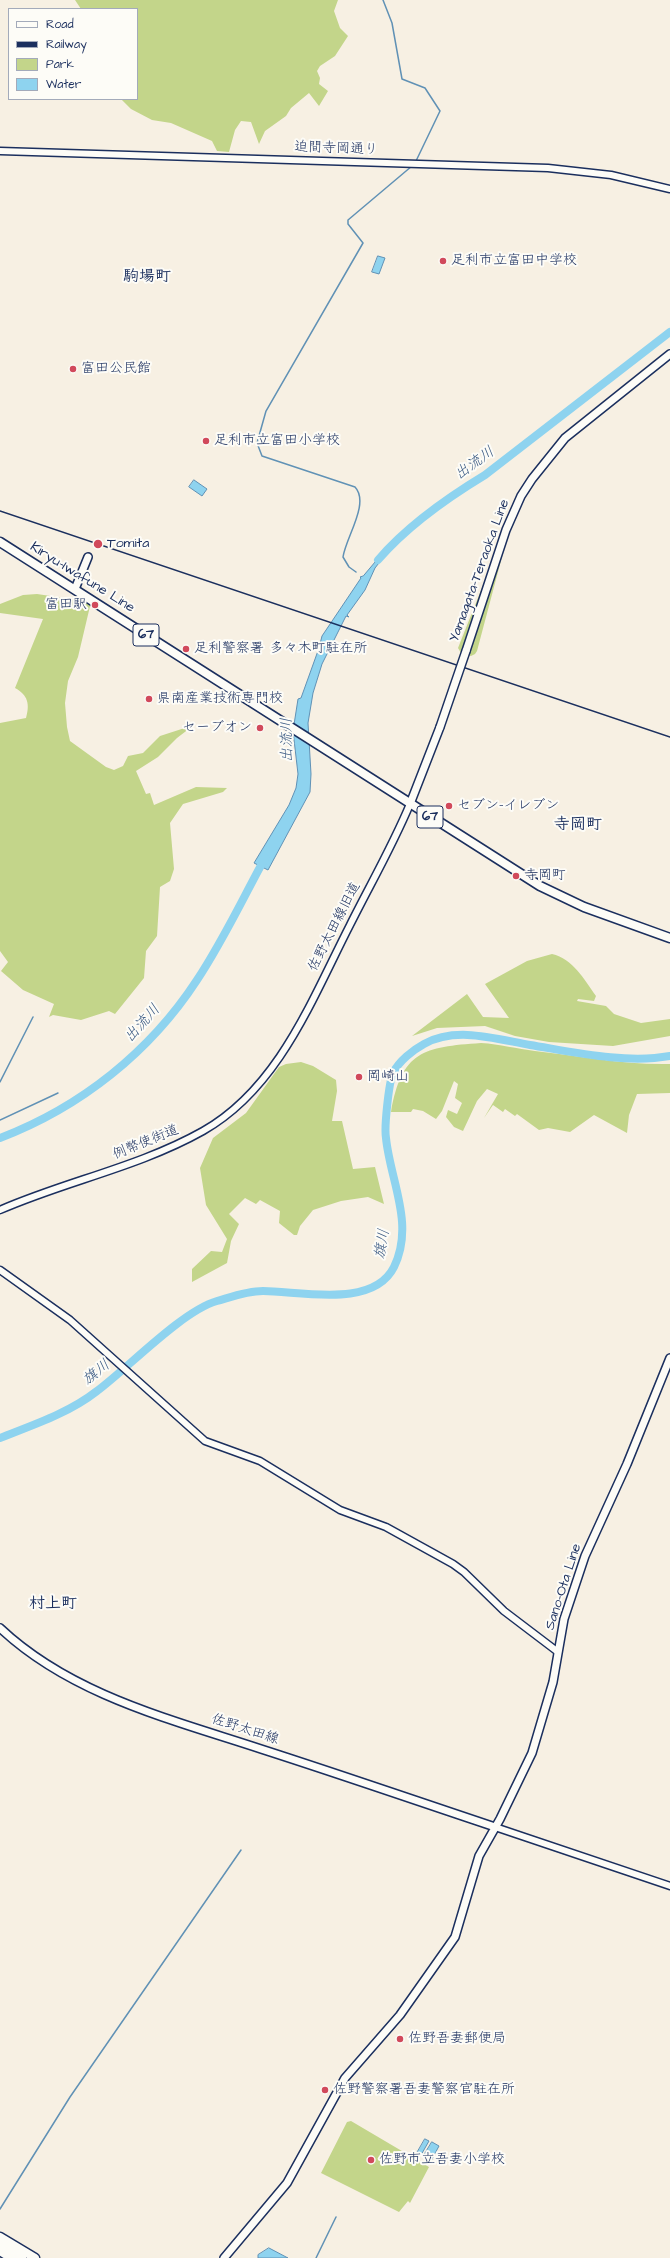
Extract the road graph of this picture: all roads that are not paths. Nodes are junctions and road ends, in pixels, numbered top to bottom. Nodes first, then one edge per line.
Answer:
1 (0, 151) edge
2 (670, 188) edge
3 (670, 354) edge
4 (0, 542) edge
5 (88, 557) dead end
6 (75, 589) junction
7 (410, 804) junction
8 (670, 938) edge
9 (278, 1060) joint
10 (0, 1210) edge
11 (0, 1270) edge
12 (670, 1358) edge
13 (0, 1628) edge
14 (558, 1652) junction
15 (495, 1827) junction
16 (670, 1886) edge
17 (0, 2237) edge
18 (0, 2244) edge
19 (0, 2251) edge
20 (11, 2258) edge
21 (22, 2258) edge
22 (35, 2258) edge
23 (224, 2258) edge

1 - 2 street, 迫間寺岡通り
3 - 7 main road, Yamagata-Teraoka Line, bridge
4 - 6 main road, Kiryu-Iwafune Line / 67
5 - 6 main road
6 - 7 main road, Kiryu-Iwafune Line / 67
7 - 8 main road, 67
7 - 9 street, 佐野太田線旧道
9 - 10 street, 例幣使街道
11 - 14 street
12 - 14 main road, Sano-Ota Line
13 - 15 main road, 佐野太田線
14 - 15 main road, Sano-Ota Line
15 - 16 street
15 - 23 main road, Sano-Ota Line
17 - 22 main road
18 - 21 main road
19 - 20 main road

